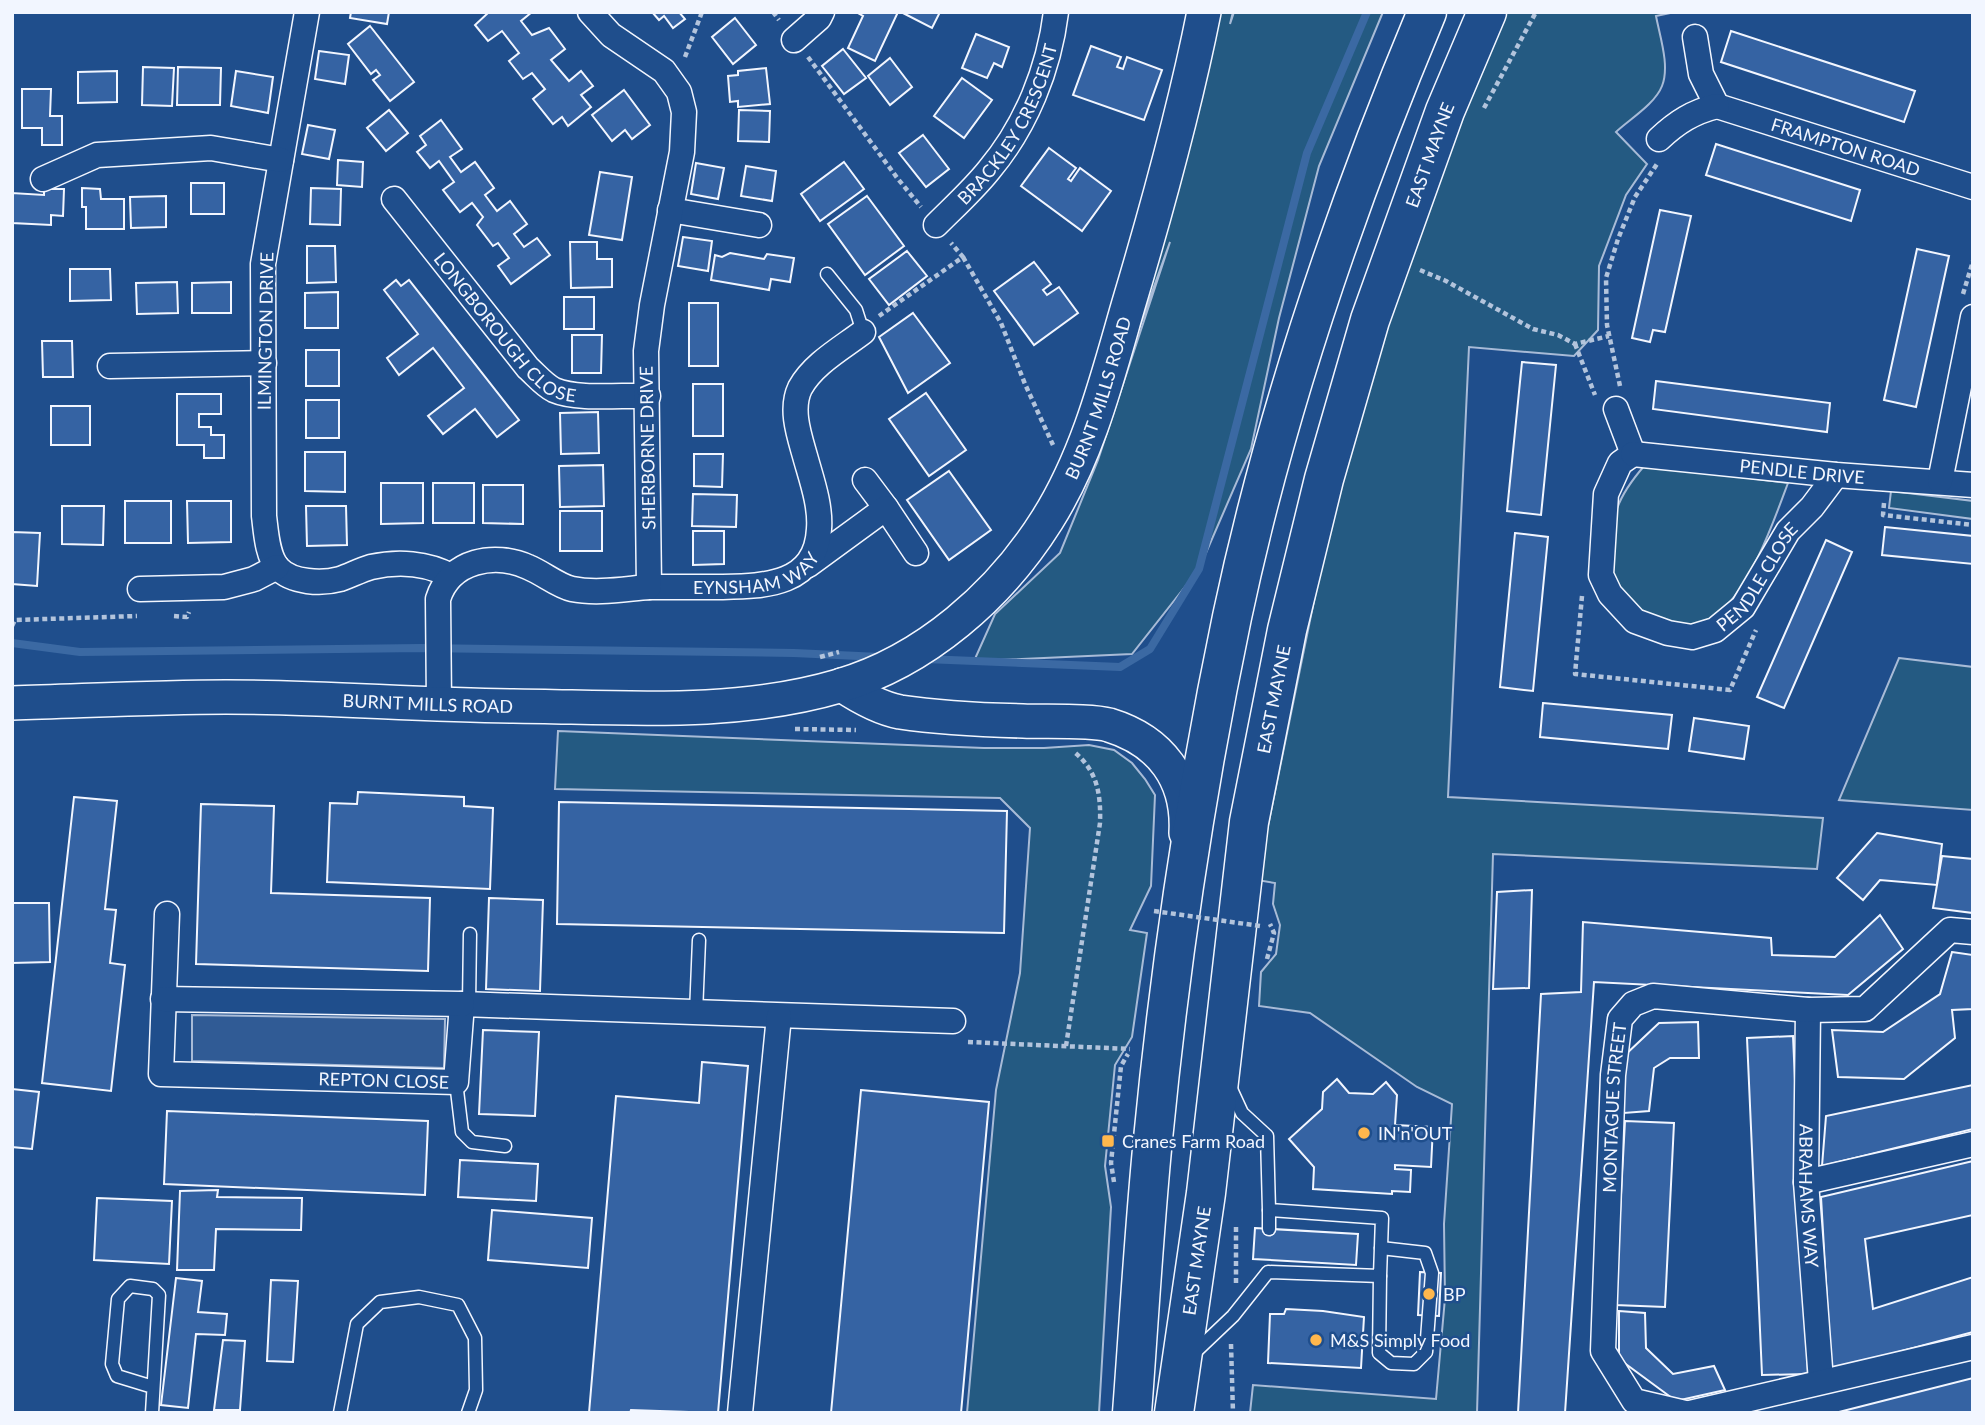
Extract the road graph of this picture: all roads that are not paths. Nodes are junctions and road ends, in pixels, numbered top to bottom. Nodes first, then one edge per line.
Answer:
1 (307, 12) edge
2 (590, 12) edge
3 (822, 12) edge
4 (1056, 12) edge
5 (1204, 12) edge
6 (1427, 12) edge
7 (1487, 12) edge
8 (1695, 37) dead end
9 (794, 40) road end
10 (1717, 106) junction
11 (1660, 148) road end
12 (281, 160) junction
13 (43, 179) dead end
14 (1973, 187) edge
15 (394, 199) dead end
16 (670, 210) junction
17 (759, 225) dead end
18 (936, 225) road end
19 (827, 274) dead end
20 (1973, 317) edge
21 (863, 332) joint
22 (264, 363) junction
23 (110, 366) dead end
24 (648, 396) junction
25 (1612, 400) road end
26 (1633, 454) junction
27 (1836, 475) junction
28 (865, 480) dead end
29 (1940, 481) junction
30 (1973, 485) edge
31 (886, 508) junction
32 (916, 553) dead end
33 (807, 565) junction
34 (277, 567) junction
35 (451, 576) junction
36 (649, 587) junction
37 (140, 589) road end
38 (842, 685) junction
39 (12, 702) edge
40 (439, 705) junction
41 (1168, 907) junction
42 (167, 914) dead end
43 (1973, 932) edge
44 (470, 934) dead end
45 (699, 940) dead end
46 (163, 999) junction
47 (466, 1004) junction
48 (1808, 1010) junction
49 (696, 1013) junction
50 (779, 1016) junction
51 (955, 1031) road end
52 (1220, 1065) junction
53 (456, 1082) junction
54 (1973, 1144) edge
55 (505, 1146) dead end
56 (1807, 1182) junction
57 (1269, 1210) junction
58 (1269, 1229) dead end
59 (1381, 1248) junction
60 (1380, 1276) junction
61 (1973, 1347) edge
62 (1179, 1367) junction
63 (1821, 1381) junction
64 (153, 1387) junction
65 (152, 1413) edge
66 (340, 1413) edge
67 (468, 1413) edge
68 (740, 1413) edge
69 (1132, 1413) edge
70 (1174, 1413) edge
71 (1687, 1413) edge

1 - 12 street, ILMINGTON DRIVE
2 - 16 street, SHERBORNE DRIVE
3 - 9 street
4 - 18 street, BRACKLEY CRESCENT
5 - 38 street, BURNT MILLS ROAD
6 - 41 main road
7 - 52 main road, EAST MAYNE
8 - 10 street
10 - 11 street
10 - 14 street, FRAMPTON ROAD
12 - 13 street
12 - 22 street, ILMINGTON DRIVE
15 - 24 street, LONGBOROUGH CLOSE
16 - 17 street
16 - 24 street, SHERBORNE DRIVE
19 - 21 lane
20 - 29 street
21 - 33 street, EYNSHAM WAY
22 - 23 street
22 - 34 street, ILMINGTON DRIVE
24 - 36 street, SHERBORNE DRIVE
25 - 26 street
26 - 27 street, PENDLE DRIVE
26 - 27 street, PENDLE CLOSE
27 - 29 street, PENDLE DRIVE
28 - 31 street
29 - 30 street, PENDLE DRIVE
31 - 32 street
31 - 33 street
33 - 36 street, EYNSHAM WAY
34 - 35 street
34 - 37 street
35 - 36 street
35 - 40 street
38 - 40 street, BURNT MILLS ROAD
38 - 41 street
39 - 40 street, BURNT MILLS ROAD
41 - 69 main road
42 - 46 street, REPTON CLOSE
43 - 48 street, MONTAGUE STREET
44 - 47 lane
45 - 49 lane
46 - 47 street
46 - 53 street, REPTON CLOSE
47 - 49 street
47 - 53 street, REPTON CLOSE
48 - 56 street, ABRAHAMS WAY
48 - 71 street, MONTAGUE STREET
49 - 50 street
50 - 51 street
50 - 68 street
52 - 57 lane
52 - 62 main road, EAST MAYNE
53 - 55 lane
54 - 56 street
56 - 63 street, ABRAHAMS WAY
57 - 58 lane
57 - 59 lane
59 - 60 lane
59 - 60 lane
60 - 62 lane
61 - 63 street, MONTAGUE STREET
62 - 70 main road, EAST MAYNE
63 - 71 street, MONTAGUE STREET
64 - 64 lane
64 - 65 lane
66 - 67 lane

